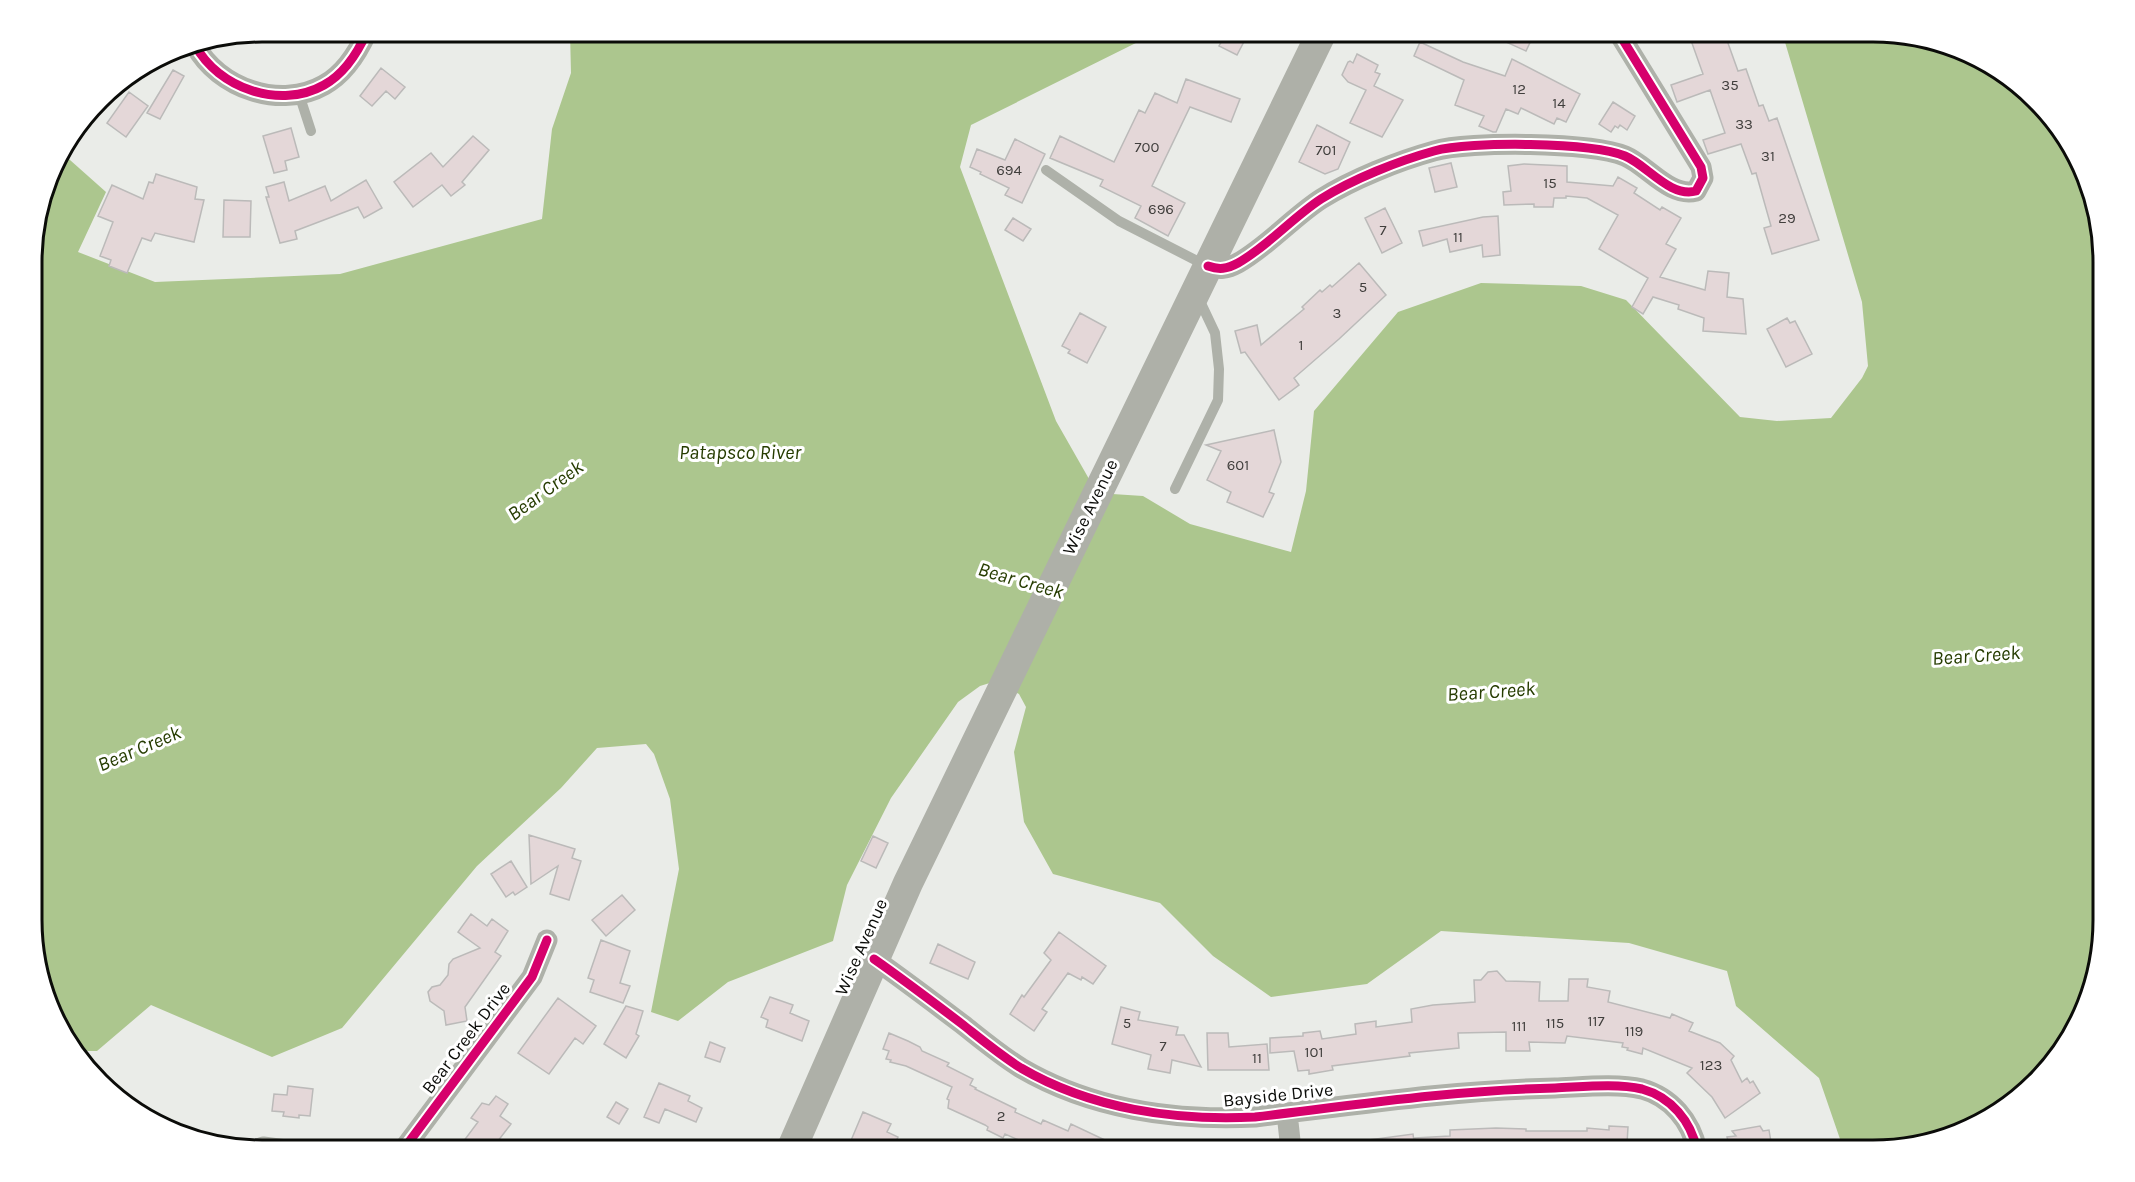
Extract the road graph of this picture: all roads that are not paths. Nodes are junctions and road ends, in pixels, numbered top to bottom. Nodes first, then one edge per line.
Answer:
1 (363, 42) edge
2 (1317, 42) edge
3 (1624, 42) edge
4 (199, 51) edge
5 (299, 94) junction
6 (311, 131) dead end
7 (1046, 170) dead end
8 (1201, 278) junction
9 (1175, 489) dead end
10 (547, 940) dead end
11 (874, 959) junction
12 (1287, 1113) junction
13 (410, 1140) edge
14 (795, 1140) edge
15 (1290, 1140) edge
16 (1695, 1140) edge

1 - 5 street
2 - 8 main road, Wise Avenue
3 - 8 street
4 - 5 street
5 - 6 lane
7 - 8 lane
8 - 9 lane
8 - 11 main road, Wise Avenue
10 - 13 street, Bear Creek Drive
11 - 12 street, Bayside Drive
11 - 14 main road, Wise Avenue
12 - 15 street
12 - 16 street, Bayside Drive

